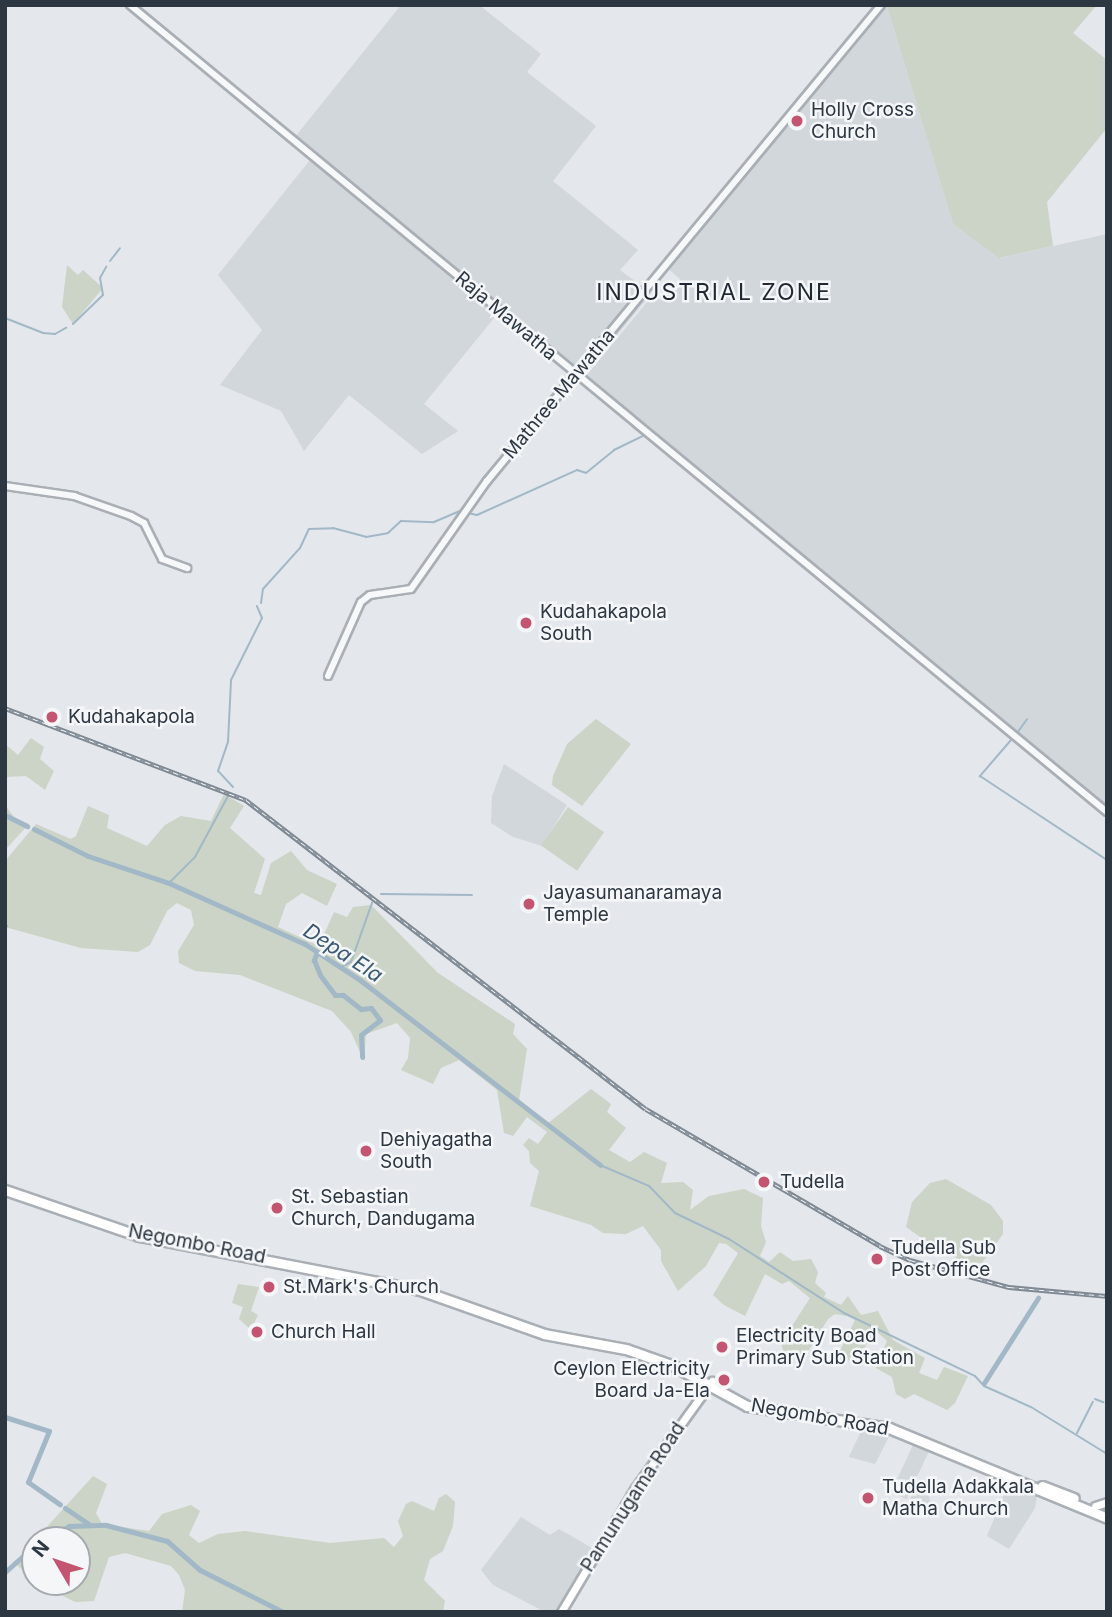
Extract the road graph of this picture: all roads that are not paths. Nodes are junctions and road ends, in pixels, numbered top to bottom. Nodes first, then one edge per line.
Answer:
1 (130, 5) edge
2 (881, 5) edge
3 (574, 373) junction
4 (5, 486) edge
5 (187, 568) dead end
6 (328, 676) dead end
7 (1107, 812) edge
8 (5, 1184) edge
9 (5, 1190) edge
10 (710, 1383) junction
11 (1104, 1511) edge
12 (561, 1612) edge

1 - 3 street, Raja Mawatha
2 - 3 street, Mathree Mawatha
3 - 6 street, Mathree Mawatha
3 - 7 street, Raja Mawatha
4 - 5 street
8 - 10 highway, Negombo Road
9 - 10 highway, Negombo Road
10 - 11 highway, Negombo Road
10 - 12 main road, Pamunugama Road

